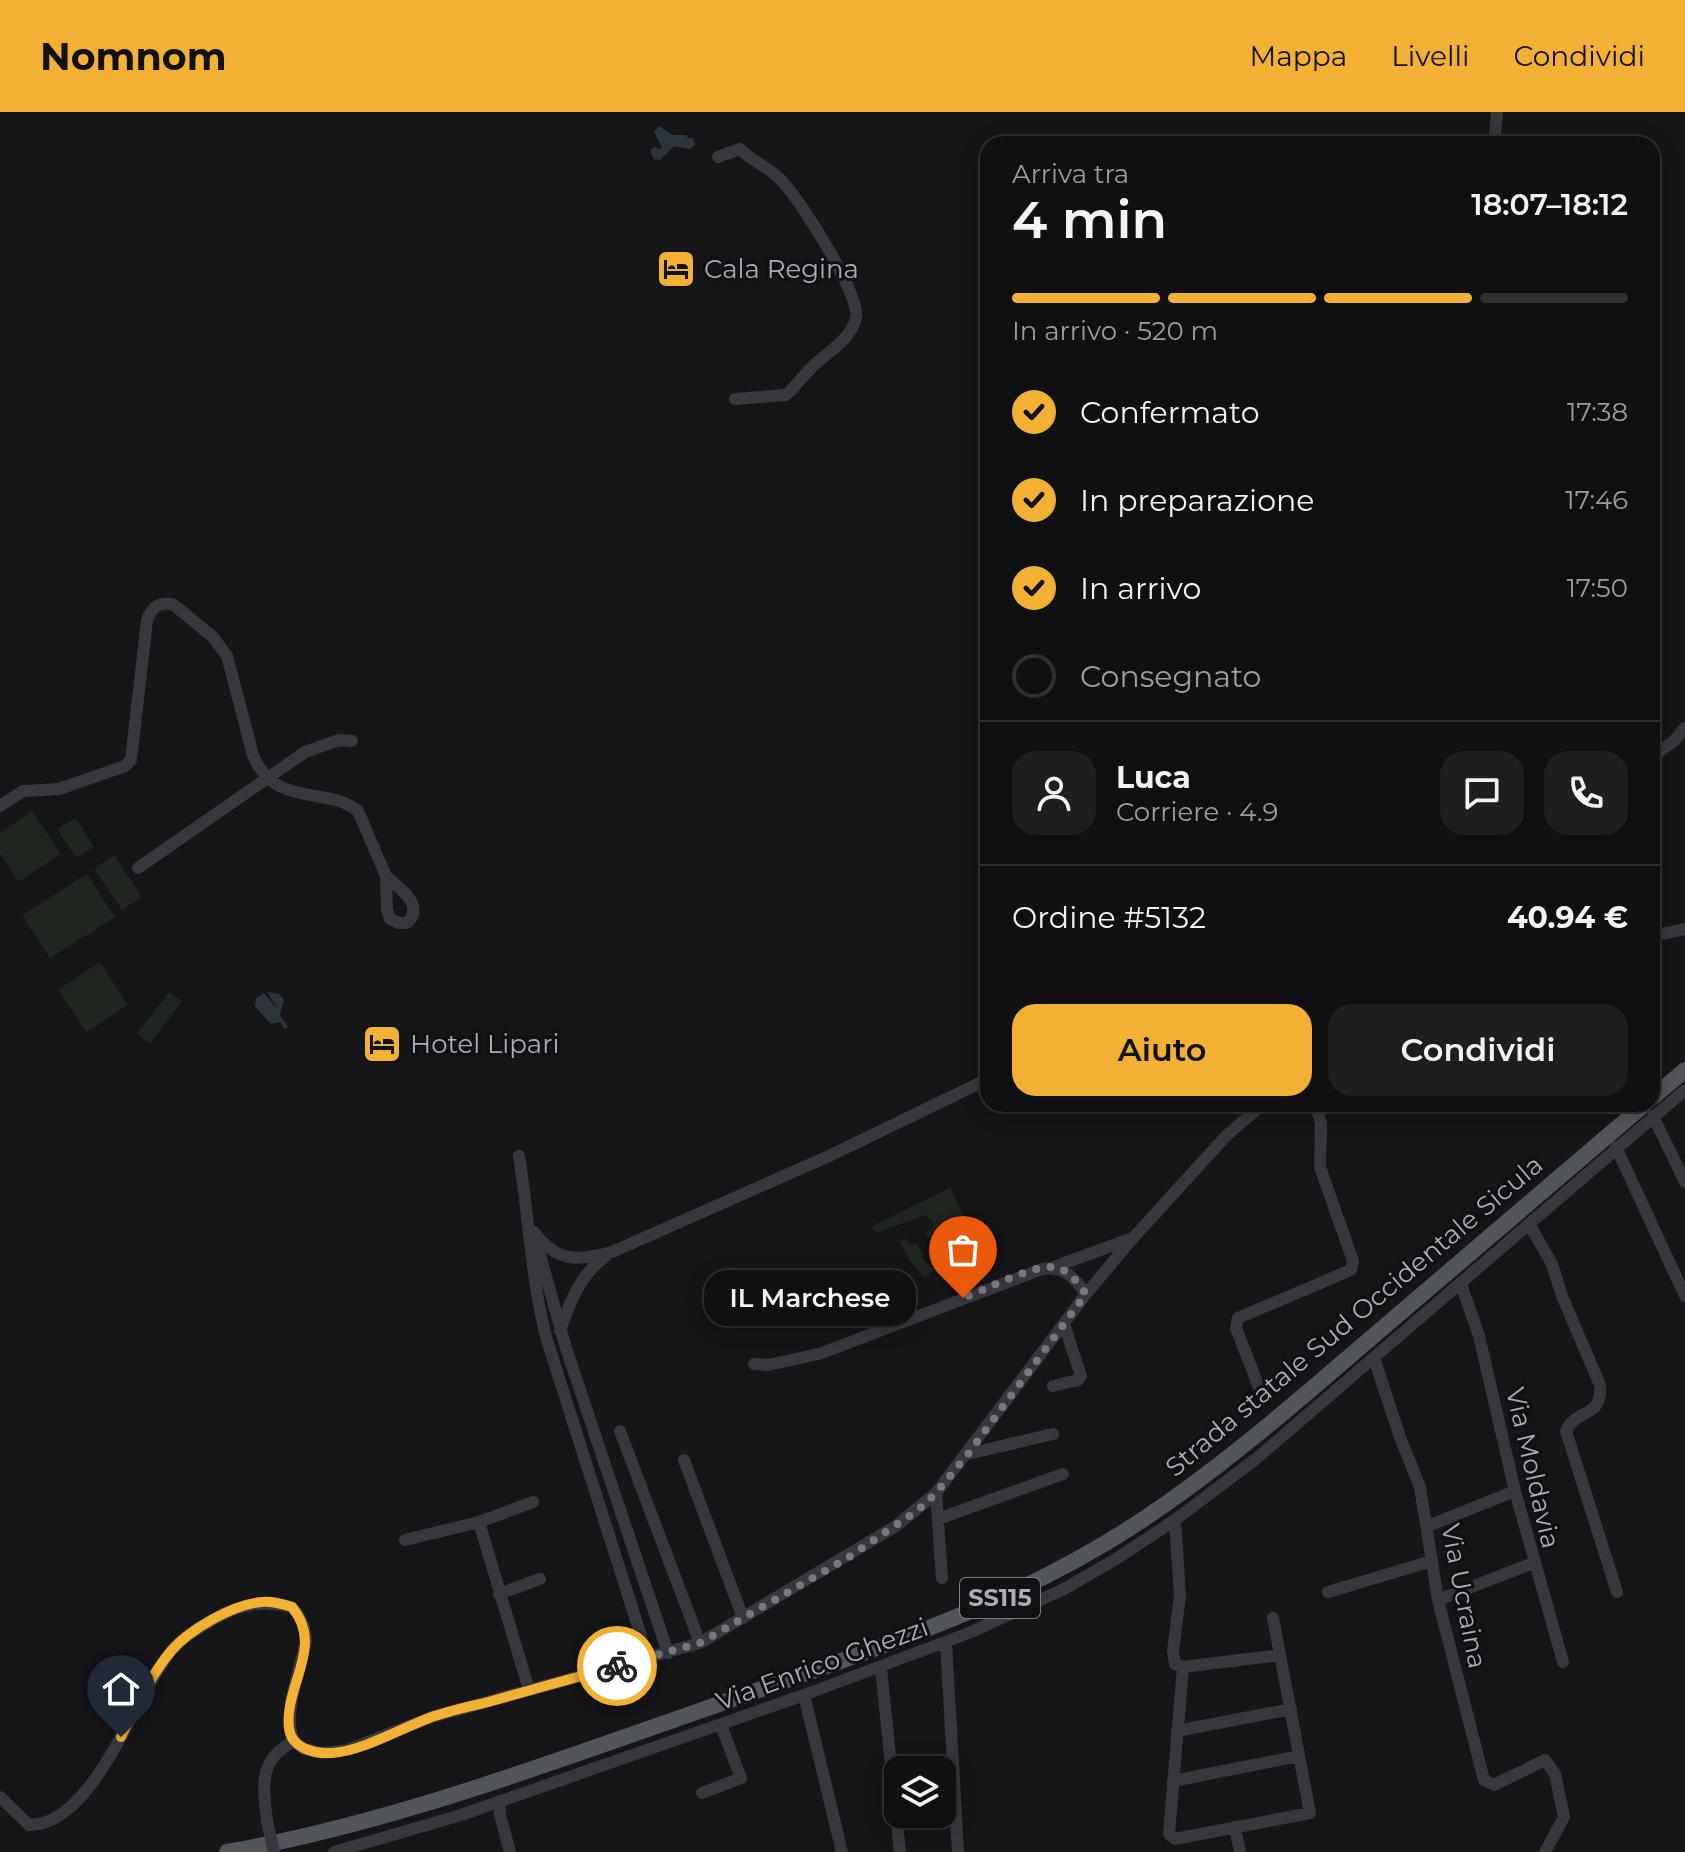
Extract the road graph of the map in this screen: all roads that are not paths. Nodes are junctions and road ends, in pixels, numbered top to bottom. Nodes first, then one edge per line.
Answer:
1 (1497, 112) edge
2 (1495, 136) edge
3 (718, 157) dead end
4 (735, 399) dead end
5 (1685, 728) edge
6 (352, 741) dead end
7 (1660, 751) edge
8 (267, 778) junction
9 (0, 806) edge
10 (138, 868) dead end
11 (386, 876) dead end
12 (1685, 929) edge
13 (1660, 934) edge
14 (1685, 1070) edge
15 (980, 1083) edge
16 (1685, 1090) edge
17 (1660, 1091) edge
18 (1660, 1104) edge
19 (1254, 1112) edge
20 (1318, 1112) edge
21 (1647, 1112) edge
22 (1647, 1112) edge
23 (1650, 1112) edge
24 (1616, 1147) junction
25 (519, 1156) dead end
26 (1685, 1182) edge
27 (528, 1212) junction
28 (1529, 1224) junction
29 (534, 1232) junction
30 (1133, 1238) junction
31 (612, 1252) junction
32 (561, 1256) junction
33 (543, 1266) junction
34 (1054, 1267) junction
35 (535, 1282) junction
36 (1461, 1284) junction
37 (575, 1289) junction
38 (550, 1293) junction
39 (1086, 1294) junction
40 (1685, 1296) edge
41 (1064, 1324) junction
42 (560, 1331) junction
43 (1374, 1358) junction
44 (754, 1364) dead end
45 (1053, 1386) dead end
46 (1262, 1395) dead end
47 (620, 1431) dead end
48 (1053, 1434) dead end
49 (968, 1454) junction
50 (684, 1460) dead end
51 (1063, 1474) dead end
52 (1515, 1491) junction
53 (936, 1493) junction
54 (533, 1502) dead end
55 (938, 1519) junction
56 (1175, 1520) junction
57 (479, 1522) junction
58 (1428, 1526) junction
59 (405, 1540) dead end
60 (1432, 1561) junction
61 (1533, 1563) junction
62 (942, 1578) dead end
63 (540, 1579) dead end
64 (1328, 1592) dead end
65 (1617, 1592) dead end
66 (499, 1594) junction
67 (1438, 1600) junction
68 (743, 1618) junction
69 (1273, 1618) dead end
70 (946, 1642) junction
71 (700, 1643) junction
72 (668, 1653) junction
73 (1280, 1655) junction
74 (648, 1658) junction
75 (1563, 1662) dead end
76 (1183, 1667) junction
77 (881, 1668) junction
78 (529, 1690) junction
79 (804, 1695) junction
80 (1291, 1709) junction
81 (721, 1725) junction
82 (1177, 1731) junction
83 (294, 1741) junction
84 (1299, 1756) junction
85 (1173, 1781) junction
86 (702, 1793) dead end
87 (0, 1797) edge
88 (499, 1801) junction
89 (1235, 1827) junction
90 (365, 1848) edge
91 (227, 1852) edge
92 (274, 1852) edge
93 (334, 1852) edge
94 (510, 1852) edge
95 (842, 1852) edge
96 (900, 1852) edge
97 (958, 1852) edge
98 (1240, 1852) edge
99 (1545, 1852) edge

1 - 2 street
3 - 4 street
5 - 7 street
6 - 8 street
8 - 9 street
8 - 10 street
8 - 11 street
12 - 13 street
14 - 17 main road
15 - 31 street
16 - 18 street, Via Enrico Ghezzi
19 - 30 street
20 - 46 street
21 - 24 street, Via Enrico Ghezzi
22 - 91 main road, Strada statale Sud Occidentale Sicula / SS115
23 - 26 street
24 - 28 street, Via Enrico Ghezzi
24 - 40 street
25 - 27 street
27 - 29 street
27 - 35 street
28 - 36 street, Via Enrico Ghezzi
28 - 65 street
29 - 32 street
29 - 33 street
30 - 34 street
30 - 39 street
31 - 32 street
31 - 37 street
32 - 33 street
33 - 35 street
33 - 38 street
34 - 39 street
34 - 44 street
35 - 38 street
35 - 74 street
36 - 43 street, Via Enrico Ghezzi
36 - 52 street, Via Moldavia
37 - 38 street
37 - 42 street
38 - 42 street
39 - 41 street
41 - 45 street
41 - 49 street
42 - 72 street
43 - 56 street, Via Enrico Ghezzi
43 - 58 street, Via Ucraina
47 - 71 street
48 - 49 street
49 - 53 street
50 - 68 street
51 - 55 street
52 - 58 street
52 - 61 street, Via Moldavia
53 - 55 street
53 - 68 street
54 - 57 street
55 - 62 street
56 - 70 street, Via Enrico Ghezzi
56 - 76 street
57 - 59 street
57 - 66 street
58 - 60 street, Via Ucraina
60 - 64 street
60 - 67 street, Via Ucraina
61 - 67 street
61 - 75 street, Via Moldavia
63 - 66 street
66 - 78 street
67 - 99 street, Via Ucraina
68 - 71 street
69 - 73 street
70 - 77 street, Via Enrico Ghezzi
70 - 97 street
71 - 72 street
72 - 74 street
73 - 76 street
73 - 80 street
74 - 78 street
76 - 82 street
77 - 79 street, Via Enrico Ghezzi
77 - 96 street
78 - 83 street
79 - 81 street, Via Enrico Ghezzi
79 - 95 street
80 - 82 street
80 - 84 street
81 - 86 street
81 - 88 street, Via Enrico Ghezzi
82 - 85 street
83 - 87 street
83 - 92 street, bridge
84 - 85 street
84 - 89 street
85 - 89 street
88 - 90 street, Via Enrico Ghezzi
88 - 94 street
89 - 98 street
90 - 93 street, Via Enrico Ghezzi

